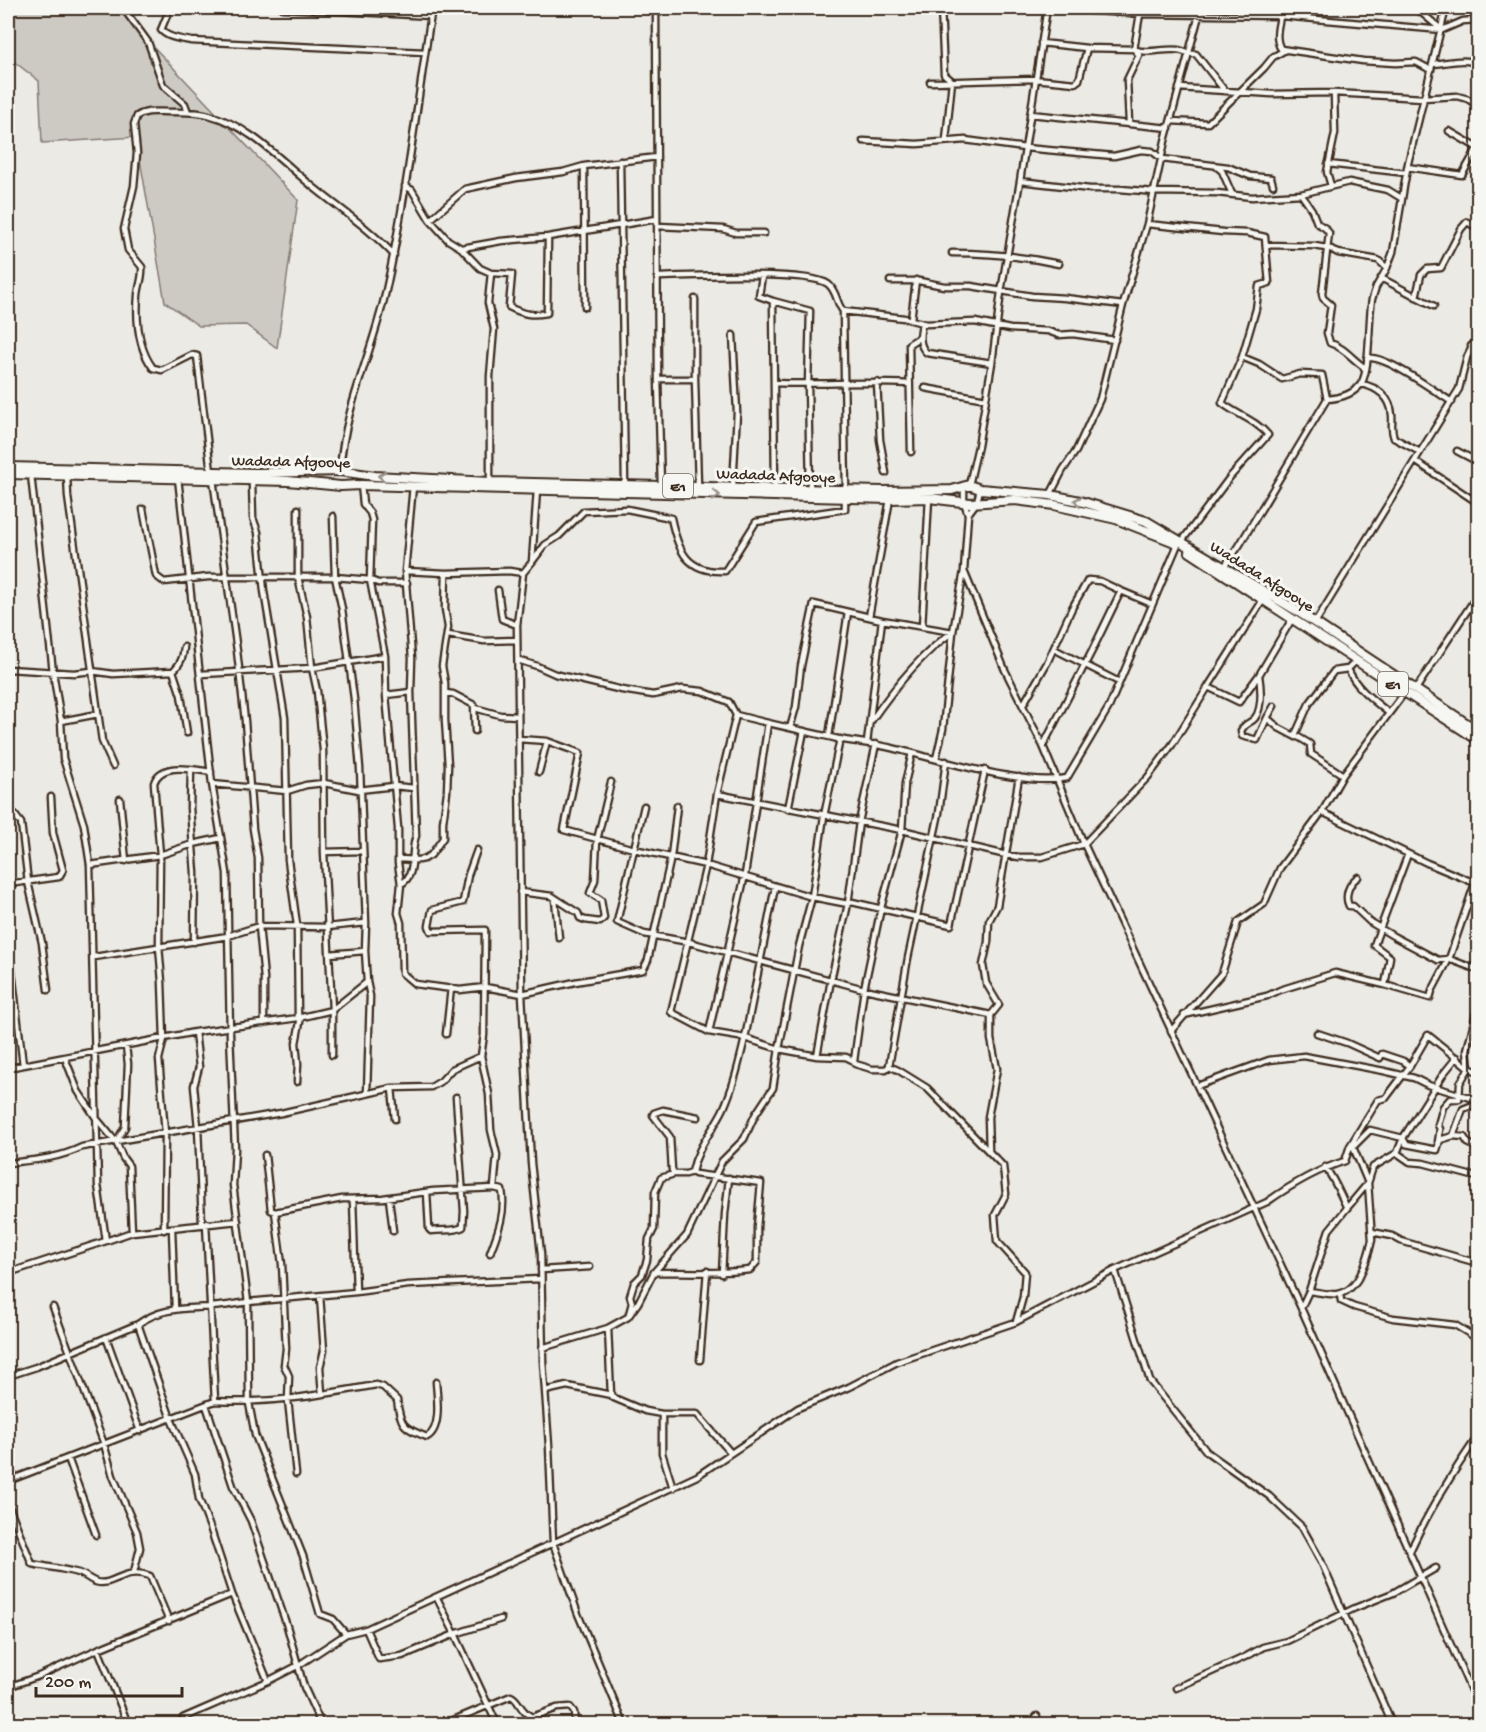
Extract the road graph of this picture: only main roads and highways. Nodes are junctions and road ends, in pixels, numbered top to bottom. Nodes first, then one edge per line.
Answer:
1 (8, 467) edge
2 (339, 472) junction
3 (8, 474) edge
4 (212, 476) junction
5 (333, 486) junction
6 (345, 486) junction
7 (846, 494) junction
8 (1180, 542) junction
9 (1479, 731) edge
10 (1479, 740) edge

1 - 4 highway, Wadada Afgooye / E1
2 - 4 highway, Wadada Afgooye / E1
2 - 5 highway
2 - 6 highway
7 -> 2 highway, Wadada Afgooye / E1
3 - 4 highway, Wadada Afgooye / E1
4 - 5 highway, Wadada Afgooye / E1
5 - 6 highway, Wadada Afgooye / E1
6 -> 7 highway, Wadada Afgooye / E1
7 - 8 highway, Wadada Afgooye / E1
8 -> 7 highway, Wadada Afgooye / E1
8 - 9 highway, Wadada Afgooye / E1
8 - 10 highway, Wadada Afgooye / E1

